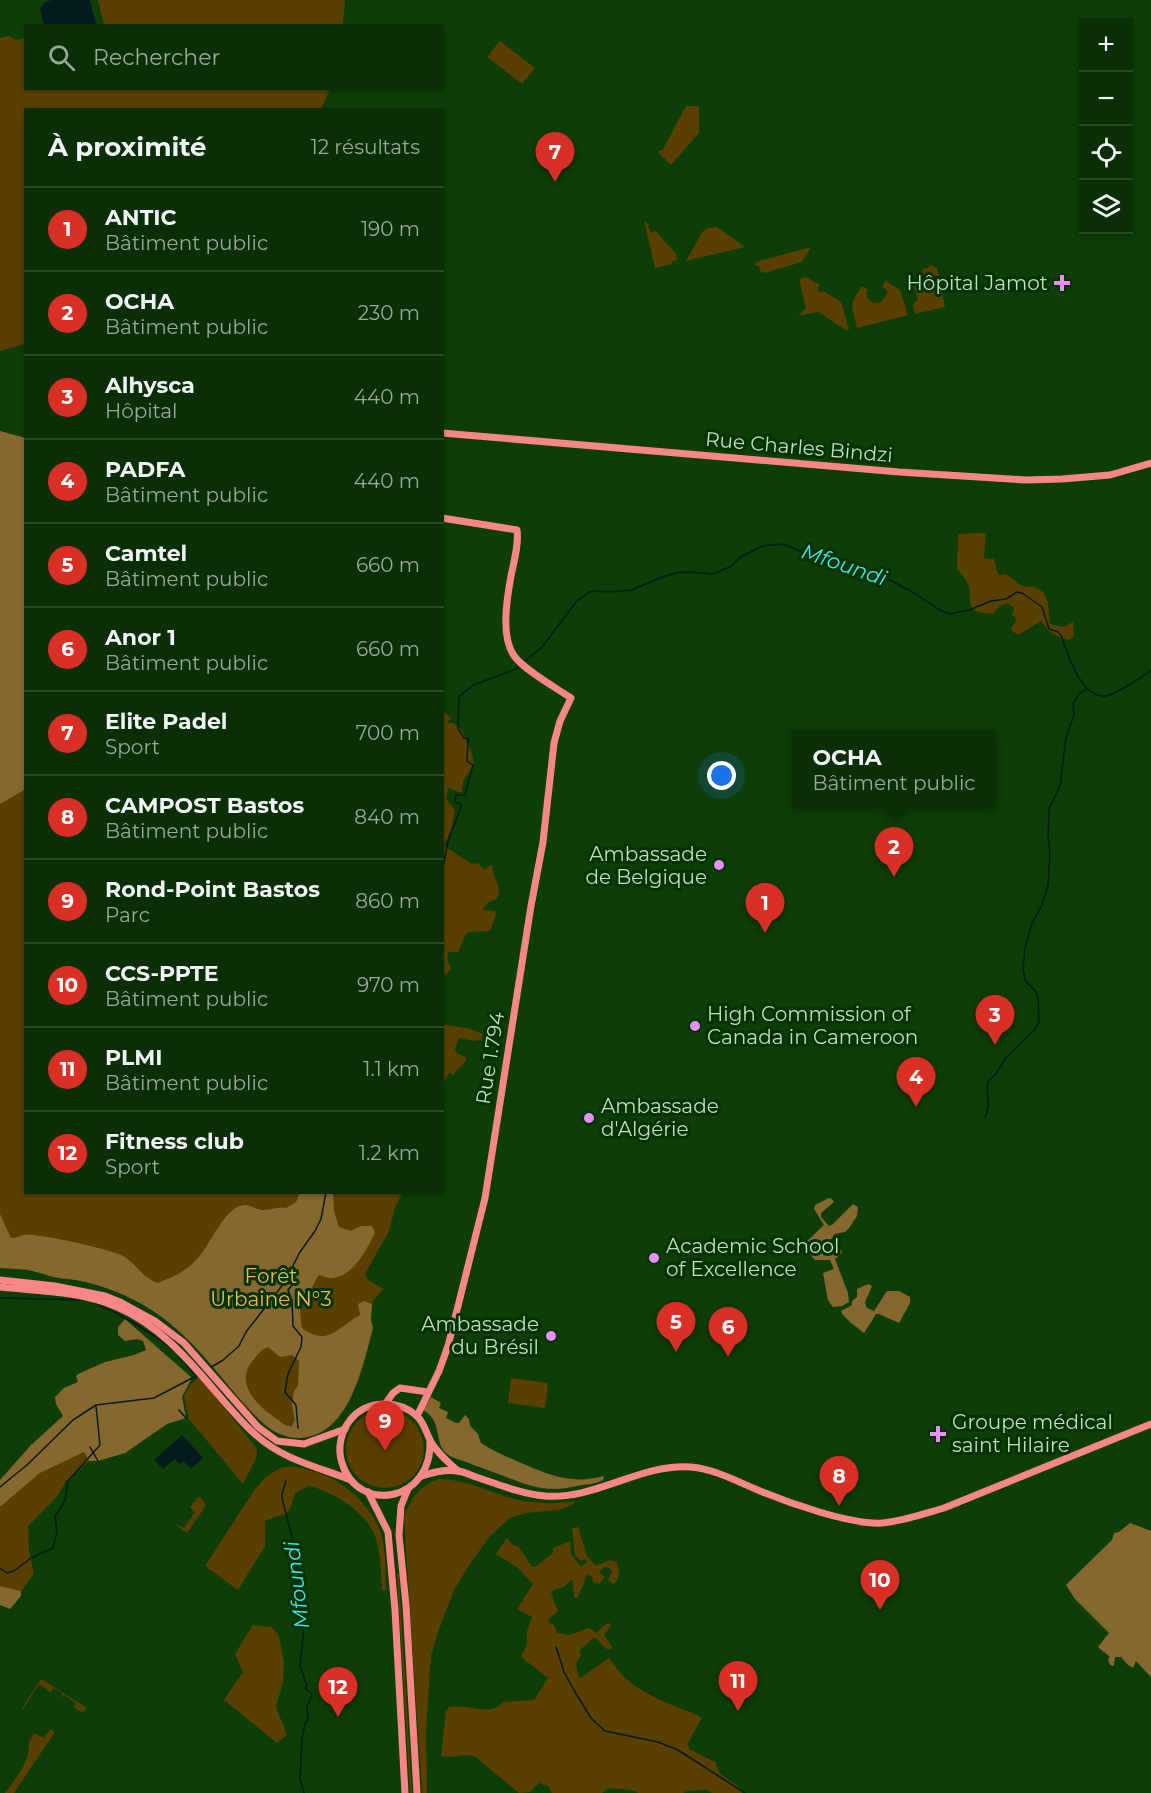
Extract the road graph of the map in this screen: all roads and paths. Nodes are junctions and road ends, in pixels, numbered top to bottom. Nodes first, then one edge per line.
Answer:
1 (444, 433) edge
2 (1151, 464) edge
3 (444, 518) edge
4 (0, 1280) edge
5 (0, 1287) edge
6 (428, 1392) junction
7 (386, 1403) junction
8 (417, 1416) junction
9 (1151, 1424) edge
10 (345, 1429) junction
11 (430, 1440) junction
12 (458, 1471) junction
13 (422, 1476) junction
14 (351, 1480) junction
15 (408, 1489) junction
16 (368, 1492) junction
17 (405, 1793) edge
18 (417, 1793) edge

1 - 2 street, Rue Charles Bindzi
3 - 6 street, Rue 1.794
4 - 10 street
5 - 14 street
6 - 7 street
6 - 8 street, Rue 1.794
7 - 8 street
7 - 10 street
8 - 11 street
9 - 12 street
10 - 14 street
11 - 12 street
11 - 13 street
12 - 13 street
13 - 15 street
14 - 16 street
15 - 16 street
15 - 18 street
16 - 17 street

